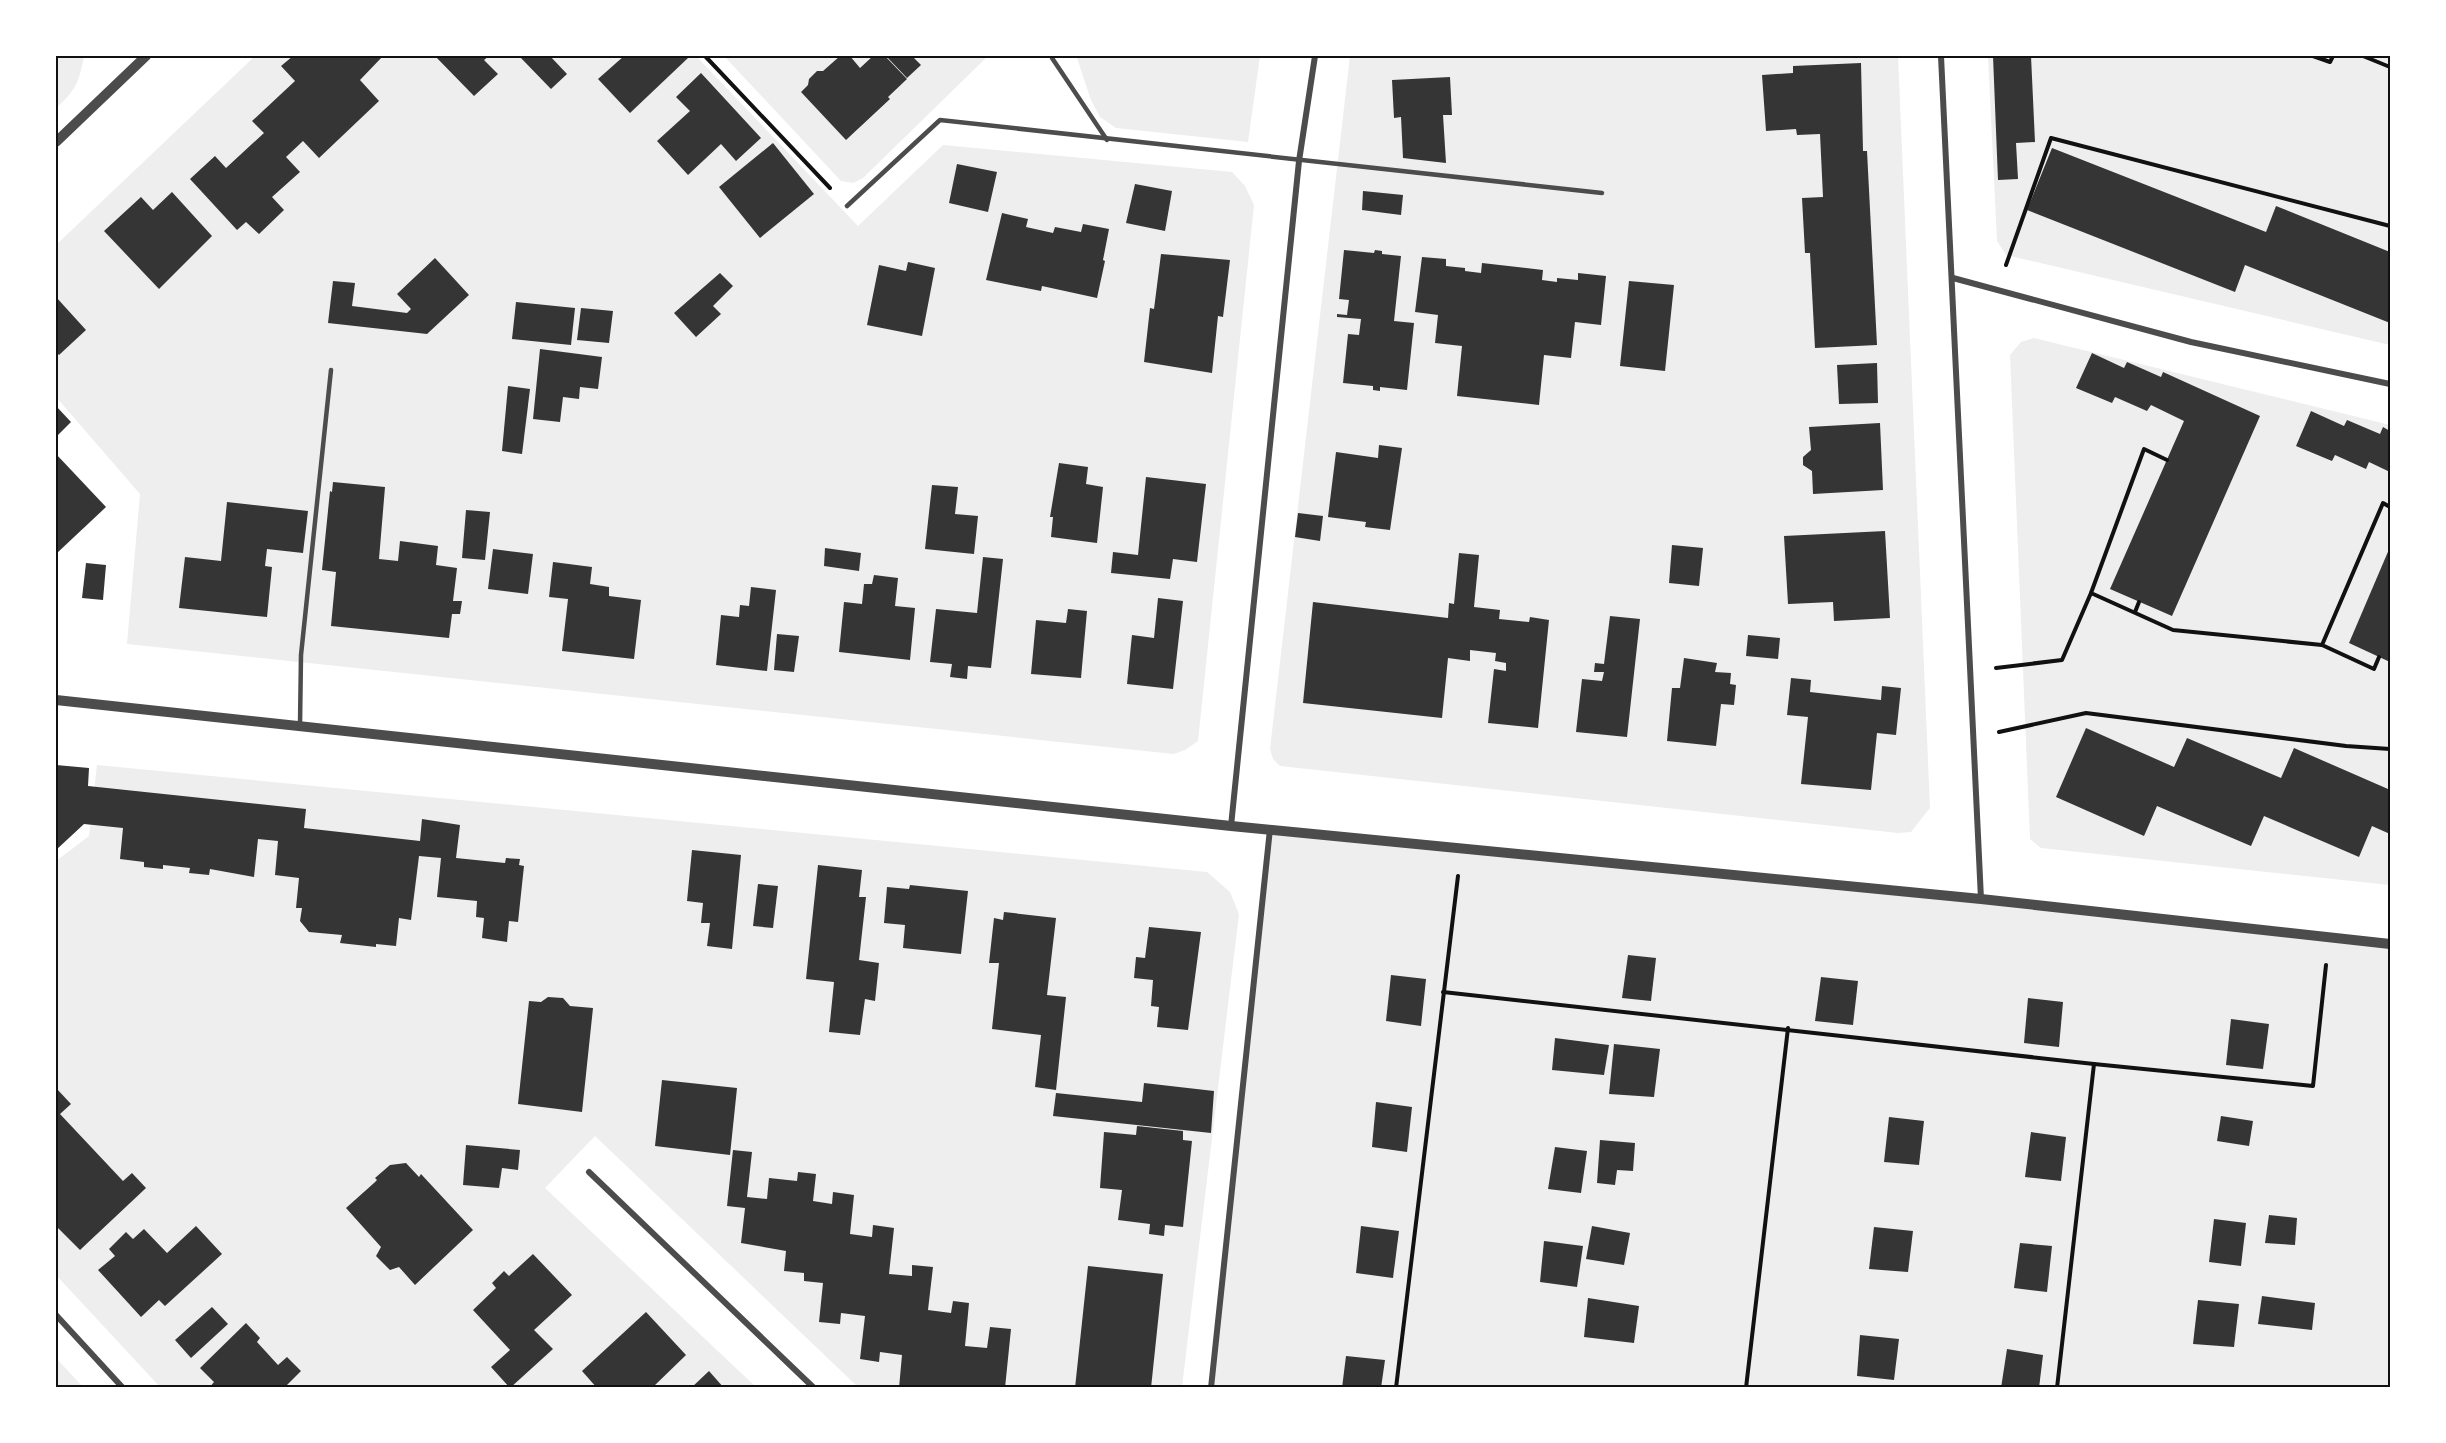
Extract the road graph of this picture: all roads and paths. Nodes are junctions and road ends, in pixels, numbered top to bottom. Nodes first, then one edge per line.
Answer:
1 (146, 56) edge
2 (705, 56) edge
3 (1054, 56) edge
4 (1315, 56) edge
5 (1941, 56) edge
6 (2313, 56) edge
7 (2333, 56) edge
8 (2363, 56) edge
9 (2391, 67) edge
10 (1107, 140) junction
11 (56, 142) edge
12 (1299, 161) junction
13 (1602, 192) dead end
14 (847, 206) joint
15 (2391, 226) edge
16 (1953, 278) junction
17 (1997, 290) junction
18 (331, 370) dead end
19 (2391, 384) edge
20 (2167, 460) dead end
21 (2391, 507) edge
22 (2091, 593) junction
23 (2139, 602) dead end
24 (2135, 612) junction
25 (2322, 645) junction
26 (2379, 657) dead end
27 (1971, 671) junction
28 (56, 700) edge
29 (300, 724) junction
30 (1974, 738) junction
31 (2391, 749) edge
32 (1231, 826) junction
33 (1270, 830) junction
34 (1461, 849) junction
35 (1981, 899) junction
36 (2329, 938) junction
37 (2391, 944) edge
38 (1443, 992) junction
39 (1788, 1029) junction
40 (2094, 1064) junction
41 (589, 1172) dead end
42 (56, 1315) edge
43 (123, 1388) edge
44 (814, 1388) edge
45 (1210, 1388) edge
46 (1396, 1388) edge
47 (1746, 1388) edge
48 (2057, 1388) edge

1 - 11 street
2 - 14 path
3 - 10 lane
4 - 12 street
5 - 16 street
6 - 7 path
8 - 9 path
10 - 12 lane
10 - 14 lane
12 - 13 lane
12 - 32 street
15 - 17 path
16 - 17 street
16 - 27 street
17 - 19 street
18 - 29 lane
20 - 22 path
21 - 25 path
22 - 24 path
22 - 27 path
23 - 24 path
24 - 25 path
25 - 26 path
27 - 30 street
28 - 29 street
29 - 32 street
30 - 31 path
30 - 35 street
32 - 33 street
33 - 34 street
33 - 45 street
34 - 35 street
34 - 38 path
35 - 36 street
36 - 37 street
36 - 40 path
38 - 39 path
38 - 46 path
39 - 40 path
39 - 47 path
40 - 48 path
41 - 44 street
42 - 43 street

